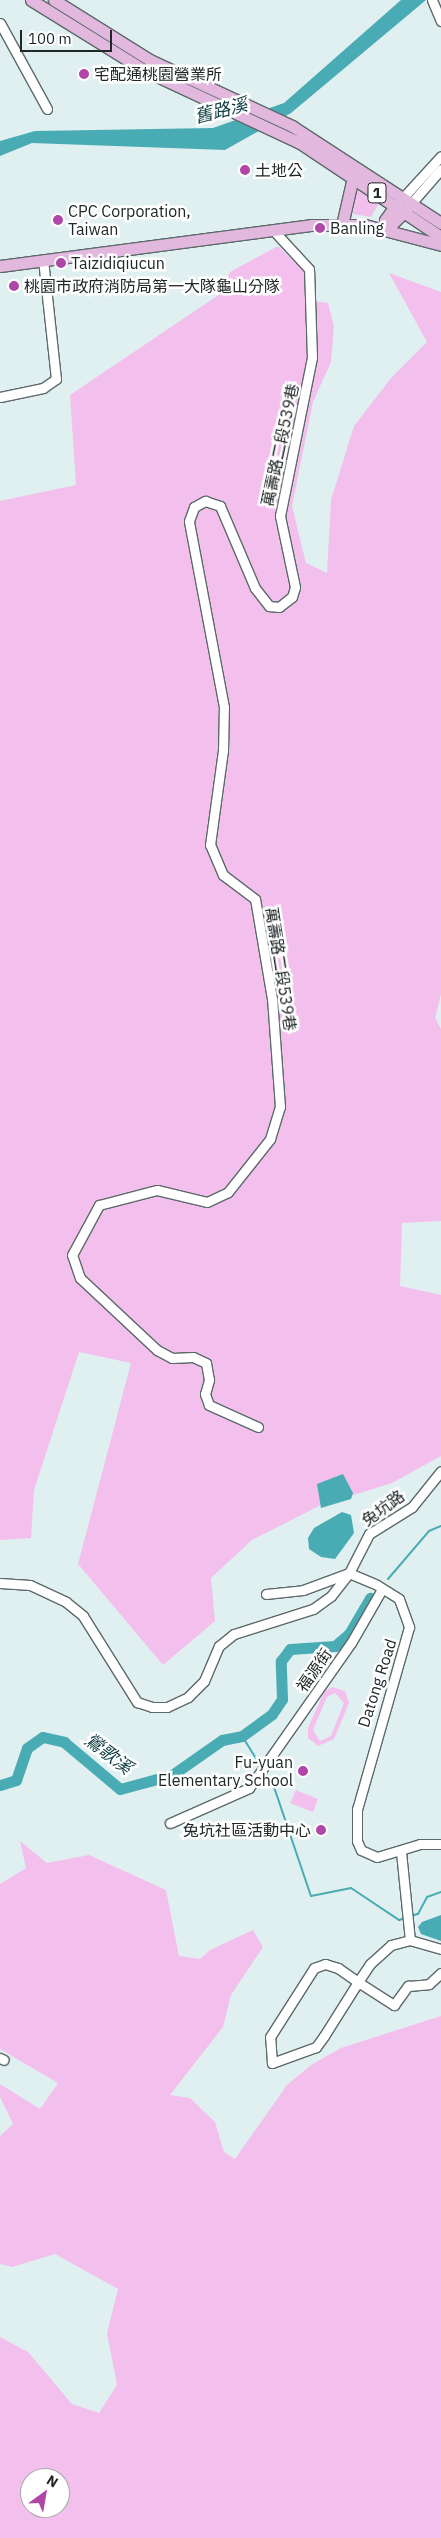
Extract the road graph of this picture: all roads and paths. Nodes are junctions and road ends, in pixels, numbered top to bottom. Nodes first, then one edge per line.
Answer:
1 (31, 0) edge
2 (54, 0) edge
3 (433, 2) edge
4 (441, 21) edge
5 (0, 23) edge
6 (205, 95) junction
7 (47, 109) dead end
8 (314, 145) junction
9 (441, 156) edge
10 (441, 170) edge
11 (353, 177) junction
12 (404, 203) junction
13 (441, 223) edge
14 (342, 224) junction
15 (387, 229) junction
16 (273, 230) junction
17 (441, 237) edge
18 (441, 245) edge
19 (43, 260) junction
20 (0, 266) edge
21 (0, 398) edge
22 (258, 1428) dead end
23 (441, 1471) edge
24 (349, 1573) junction
25 (0, 1584) edge
26 (382, 1588) junction
27 (266, 1594) dead end
28 (170, 1823) dead end
29 (441, 1844) edge
30 (401, 1852) junction
31 (410, 1940) junction
32 (441, 1950) edge
33 (441, 1973) edge
34 (358, 1982) junction

1 - 6 main road, 1
2 - 6 main road, 1
3 - 4 street
5 - 7 street
6 - 8 main road, 1
8 - 11 main road, 1
8 - 12 main road, 1
9 - 12 street
10 - 12 street
11 - 12 main road, 1
11 - 14 main road
12 - 13 main road, 1
12 - 15 main road
12 - 17 main road, 1
14 - 15 main road
14 - 16 main road
15 - 18 main road
16 - 19 main road
16 - 22 street, 萬壽路二段539巷
19 - 20 main road
19 - 21 street
23 - 24 street, 兔坑路
24 - 25 street
24 - 26 street, Datong Road
24 - 27 street
26 - 28 street, 福源街
26 - 30 street, Datong Road
29 - 30 street, Datong Road
30 - 31 street
31 - 32 street
31 - 34 street
33 - 34 street
34 - 34 street

